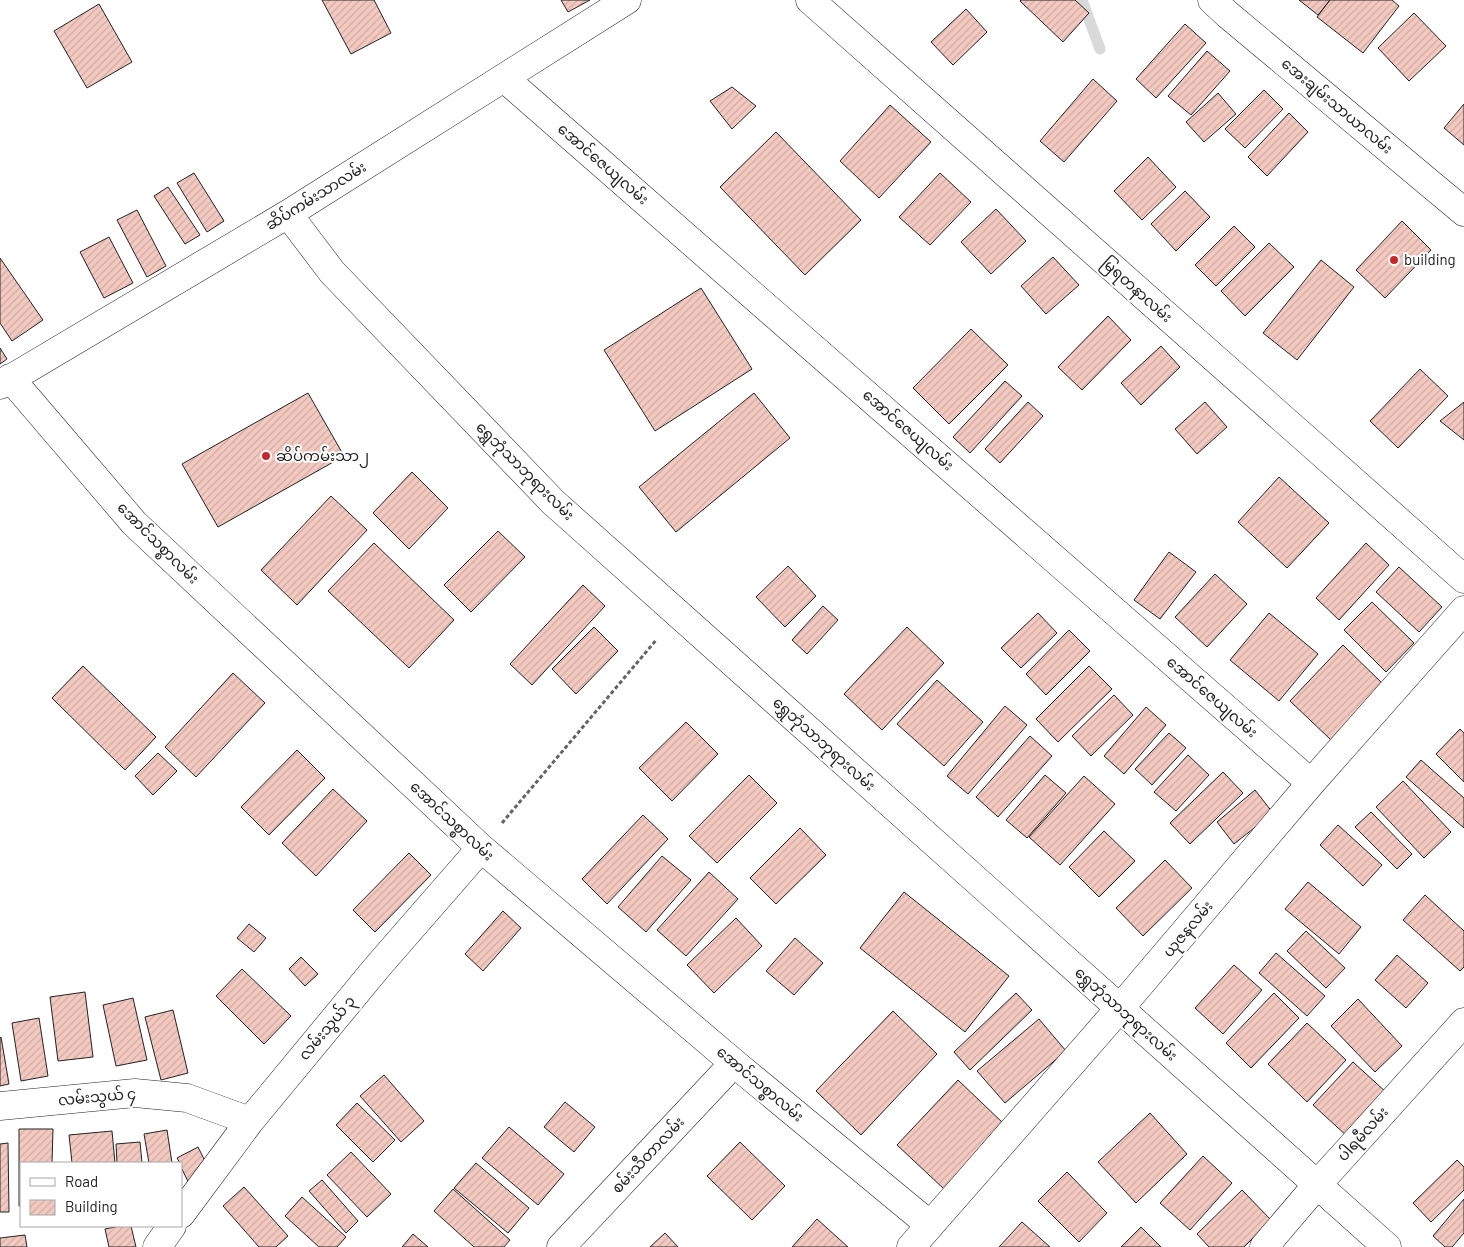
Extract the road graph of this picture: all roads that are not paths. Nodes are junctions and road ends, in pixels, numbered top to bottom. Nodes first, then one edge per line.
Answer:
1 (627, 0) edge
2 (810, 0) edge
3 (1212, 0) edge
4 (504, 78) junction
5 (1464, 212) edge
6 (288, 214) junction
7 (5, 382) edge
8 (1464, 579) edge
9 (1464, 610) edge
10 (1311, 783) junction
11 (481, 848) junction
12 (1120, 1008) junction
13 (1464, 1022) edge
14 (734, 1063) junction
15 (0, 1106) edge
16 (250, 1121) junction
17 (1316, 1186) junction
18 (182, 1213) edge
19 (930, 1225) junction
20 (171, 1227) edge
21 (157, 1247) edge
22 (561, 1247) edge
23 (911, 1247) edge
24 (1264, 1247) edge
25 (1387, 1247) edge

1 - 4 street, ဆိပ်ကမ်းသာလမ်း
2 - 8 street, မြရတနာလမ်း
3 - 5 street, အေးချမ်းသာယာလမ်း
4 - 6 street, ဆိပ်ကမ်းသာလမ်း
4 - 10 street, အောင်ဇေယျလမ်း
6 - 7 street, ဆိပ်ကမ်းသာလမ်း
6 - 12 street, ရွှေဘုံသာဘုရားလမ်း
7 - 11 street, အောင်သစ္စာလမ်း
9 - 10 street, ယုဇနလမ်း
10 - 12 street, ယုဇနလမ်း
11 - 14 street, အောင်သစ္စာလမ်း
11 - 16 street, လမ်းသွယ် ၃
12 - 17 street, ရွှေဘုံသာဘုရားလမ်း
12 - 19 street, ယုဇနလမ်း
13 - 17 street, ပါရမီလမ်း
14 - 19 street, အောင်သစ္စာလမ်း
14 - 22 street, စမ်းသီတာလမ်း
15 - 16 street, လမ်းသွယ် ၄
16 - 18 street, လမ်းသွယ် ၃
17 - 24 street, ပါရမီလမ်း
17 - 25 street, ရွှေဘုံသာဘုရားလမ်း
19 - 23 street, ယုဇနလမ်း
20 - 21 street

